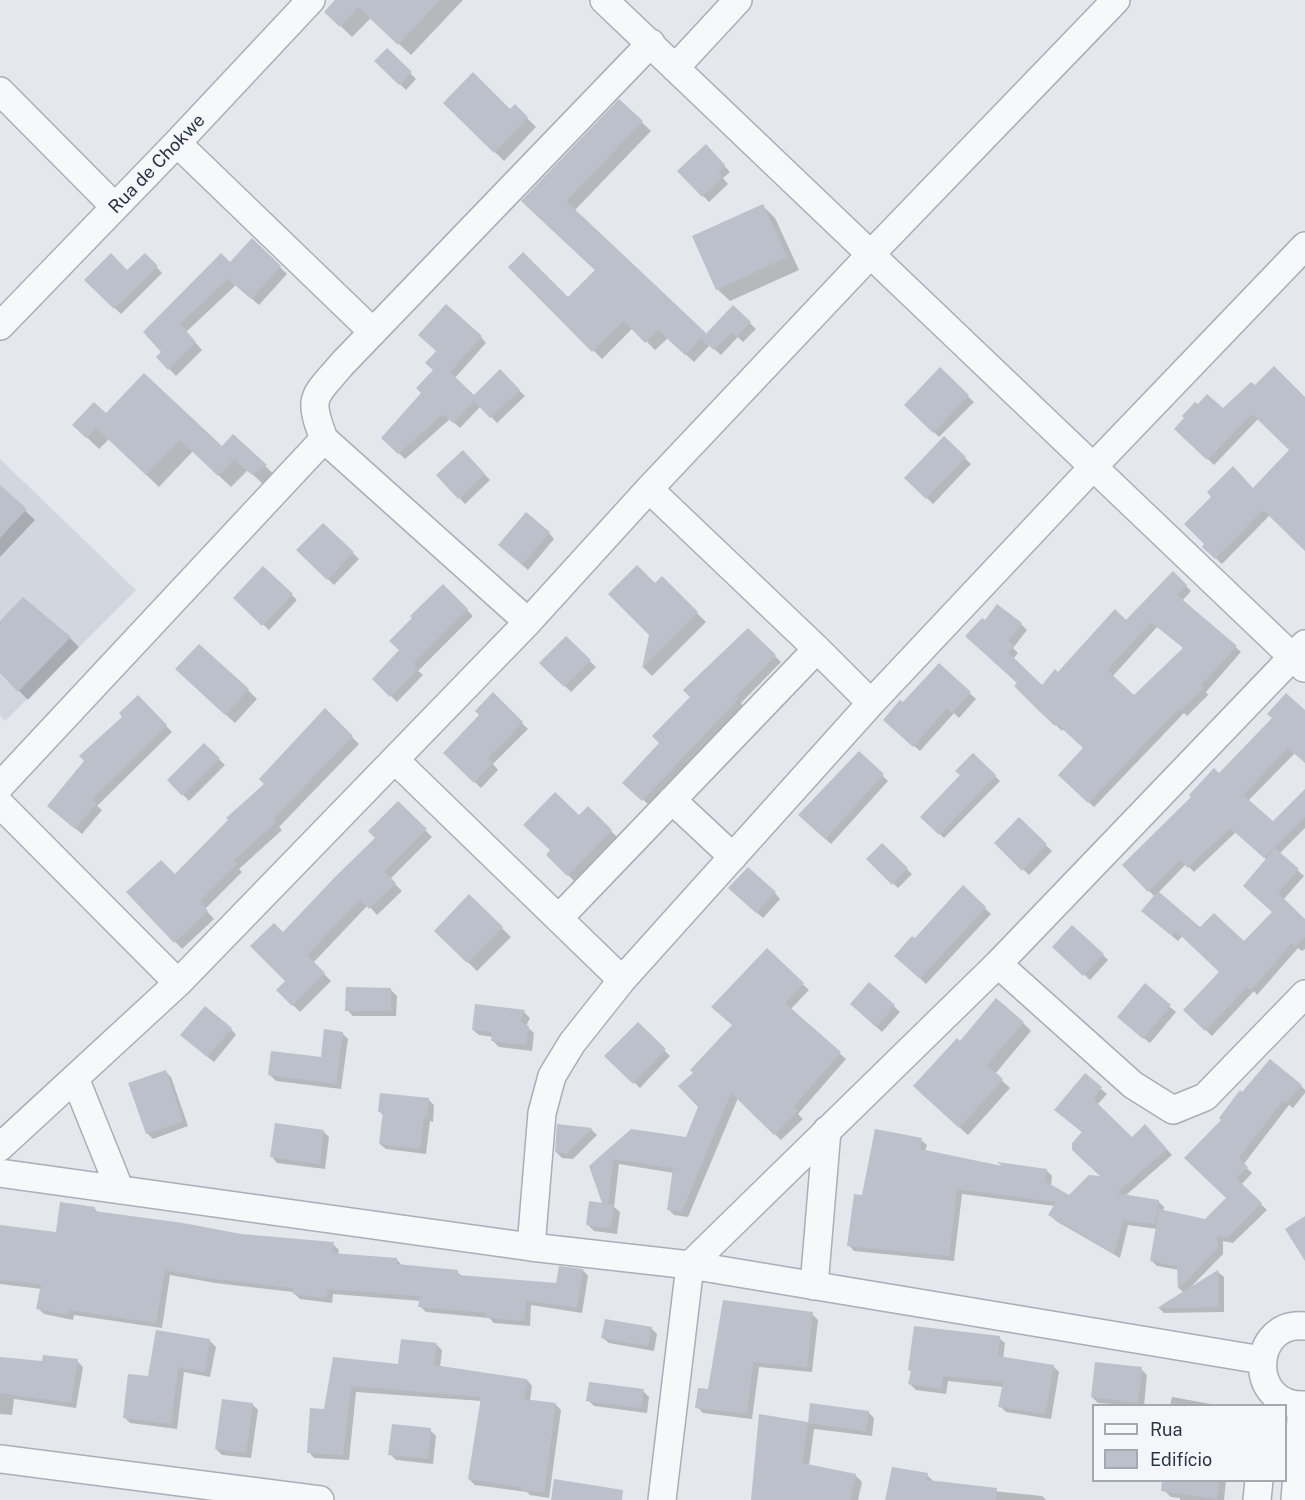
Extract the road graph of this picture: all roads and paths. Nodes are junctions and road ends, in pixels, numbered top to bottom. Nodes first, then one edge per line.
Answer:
1 (311, 0) edge
2 (604, 0) edge
3 (738, 0) edge
4 (1116, 0) edge
5 (651, 43) junction
6 (675, 68) junction
7 (0, 91) edge
8 (177, 143) junction
9 (115, 207) junction
10 (1305, 246) edge
11 (870, 255) junction
12 (0, 326) edge
13 (373, 332) junction
14 (324, 439) junction
15 (1093, 467) junction
16 (649, 489) junction
17 (528, 622) junction
18 (818, 649) junction
19 (1301, 656) edge
20 (871, 703) junction
21 (395, 759) junction
22 (0, 786) edge
23 (672, 801) junction
24 (0, 804) edge
25 (733, 857) junction
26 (559, 918) junction
27 (998, 964) junction
28 (622, 980) junction
29 (178, 983) junction
30 (1305, 994) edge
31 (75, 1078) junction
32 (827, 1130) junction
33 (0, 1147) edge
34 (0, 1173) edge
35 (120, 1190) junction
36 (531, 1246) junction
37 (690, 1265) junction
38 (814, 1286) junction
39 (1305, 1326) edge
40 (1262, 1360) junction
41 (1267, 1396) edge
42 (1304, 1405) edge
43 (0, 1459) edge
44 (1259, 1482) edge
45 (320, 1500) edge
46 (662, 1500) edge
47 (1257, 1500) edge
48 (1295, 1500) edge

1 - 8 street, Rua de Chokwe
2 - 5 street
3 - 6 street
4 - 11 street
5 - 6 street
5 - 13 street
6 - 11 street
7 - 9 street
8 - 9 street, Rua de Chokwe
8 - 13 street
9 - 12 street, Rua de Chokwe
10 - 15 street
11 - 15 street
11 - 16 street
13 - 14 street
14 - 17 street
14 - 22 street
15 - 19 street
15 - 20 street
16 - 17 street
16 - 18 street
17 - 21 street
18 - 20 street
18 - 23 street
19 - 27 street
20 - 25 street
21 - 26 street
21 - 29 street
23 - 25 street
23 - 26 street
24 - 29 street
25 - 28 street
26 - 28 street
27 - 30 street
27 - 32 street
28 - 36 street
29 - 31 street
31 - 33 street
31 - 35 street
32 - 37 street
32 - 38 street
34 - 35 street
35 - 36 street
36 - 37 street
37 - 38 street
37 - 46 street
38 - 40 street
39 - 40 street
40 - 41 street
41 - 42 street
42 - 48 street
43 - 45 street
44 - 47 street

